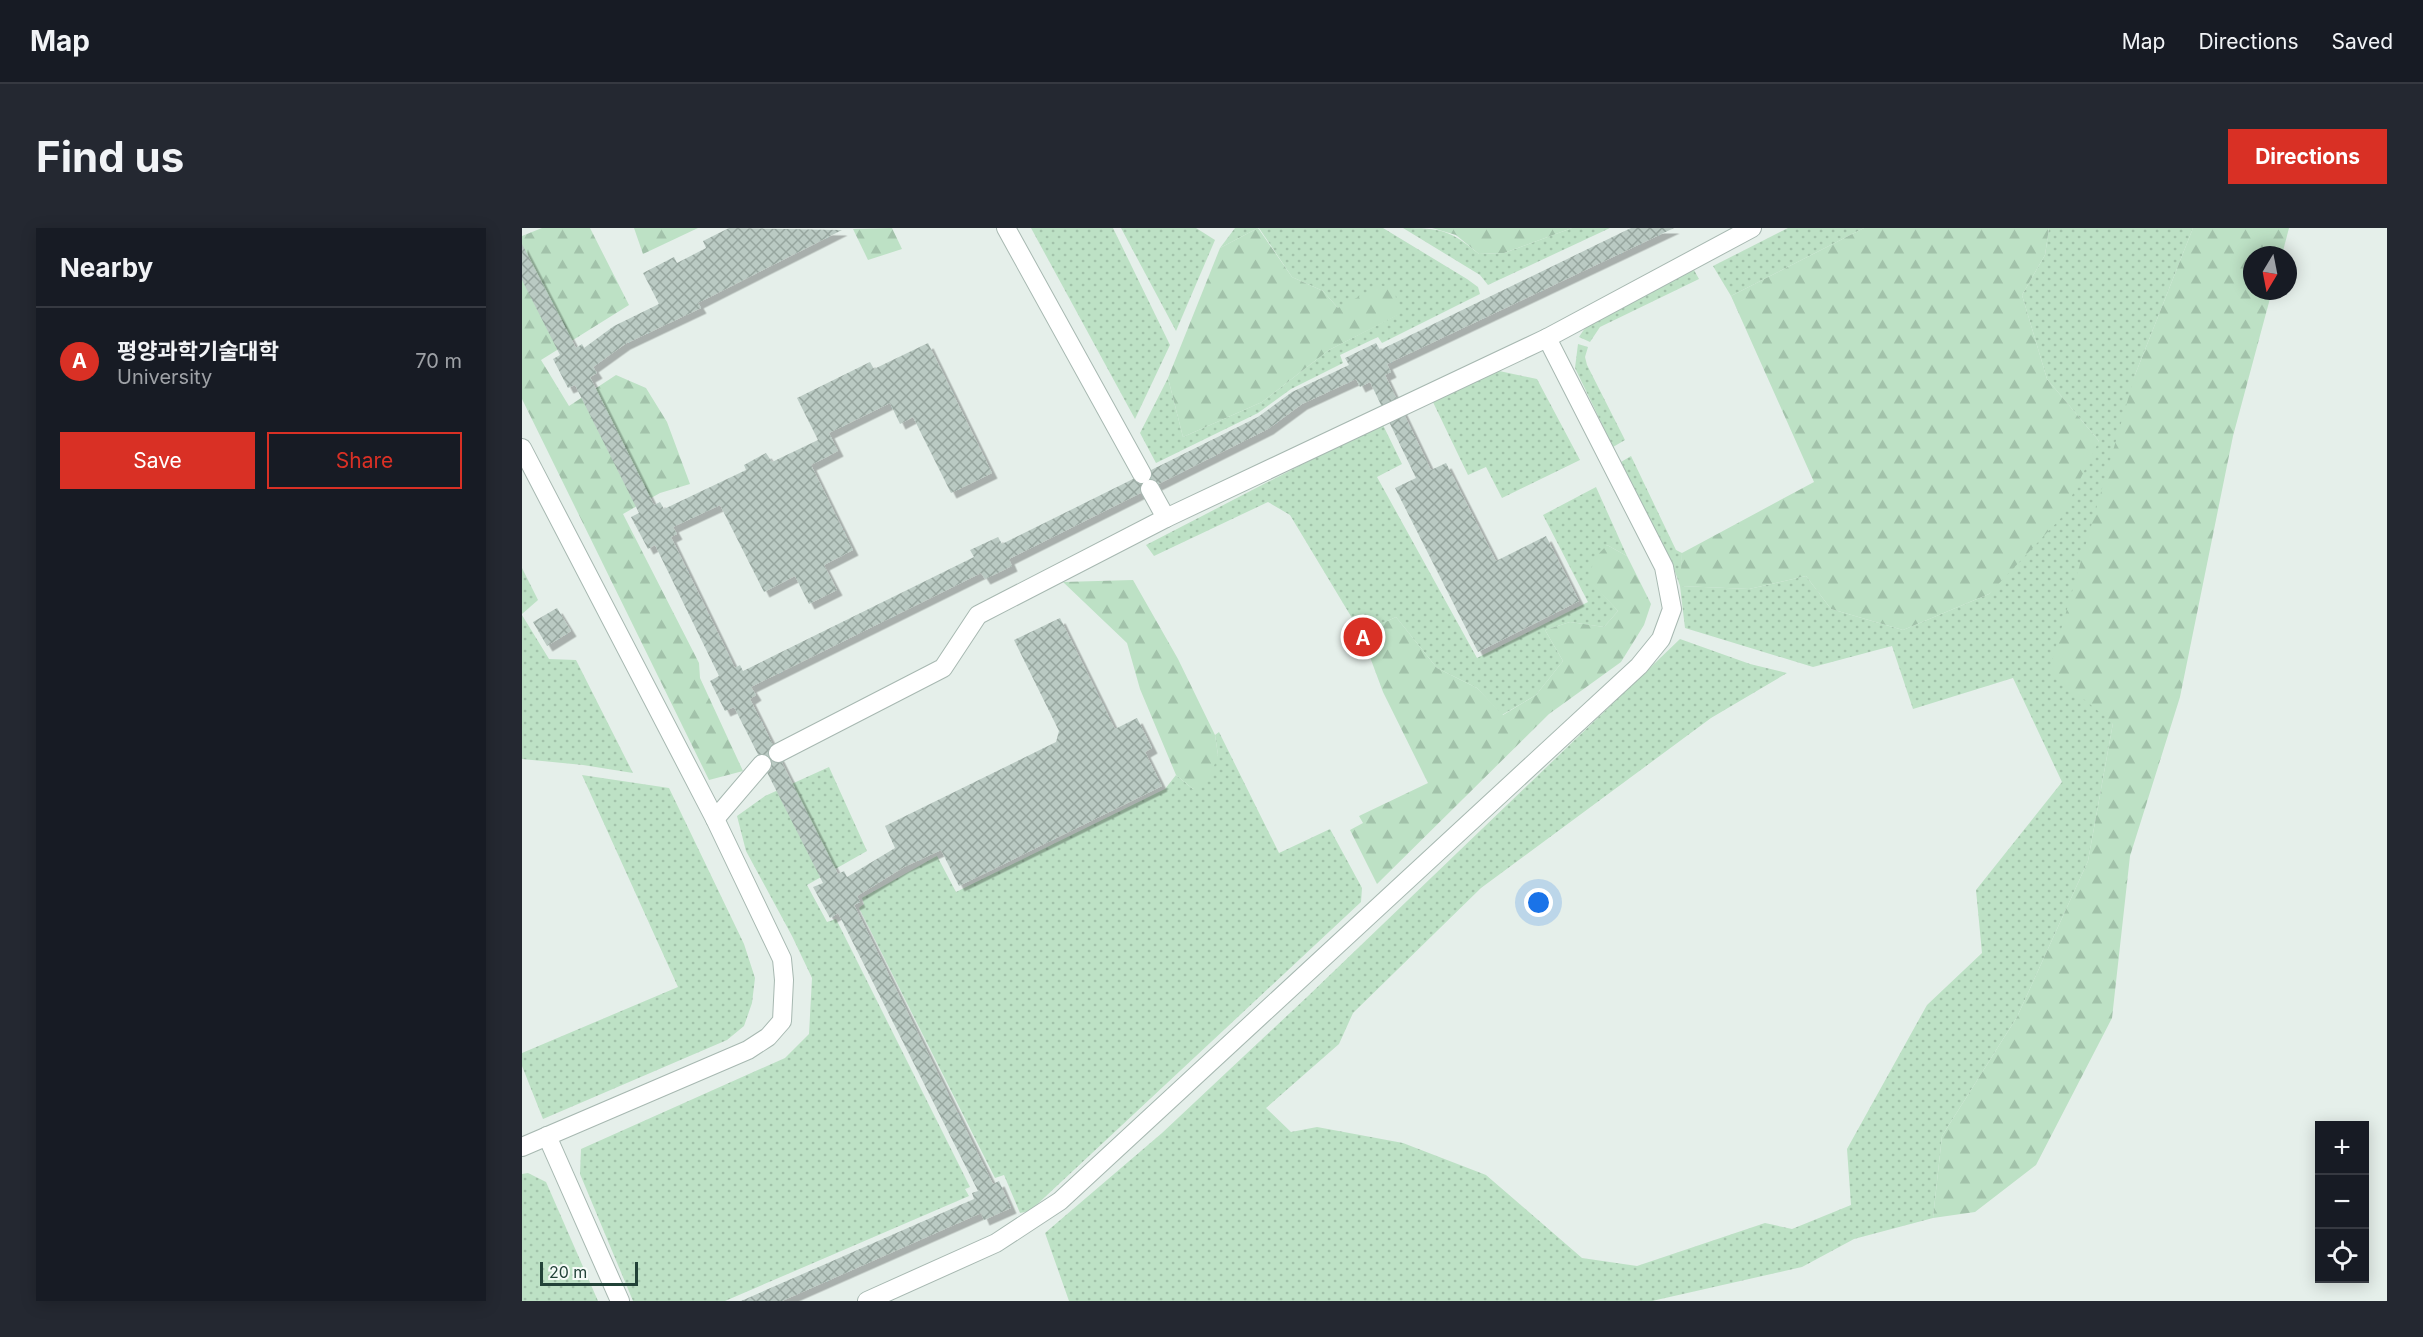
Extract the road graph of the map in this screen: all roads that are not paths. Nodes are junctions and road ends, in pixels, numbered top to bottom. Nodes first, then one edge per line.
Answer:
1 (1006, 228) edge
2 (1752, 228) edge
3 (1547, 338) junction
4 (522, 448) edge
5 (1166, 518) junction
6 (716, 819) junction
7 (547, 1136) junction
8 (522, 1147) edge
9 (620, 1301) edge
10 (867, 1301) edge

1 - 5 lane
2 - 3 lane
3 - 5 lane
3 - 10 lane
4 - 6 lane
5 - 6 lane
6 - 7 lane
7 - 8 lane
7 - 9 lane

